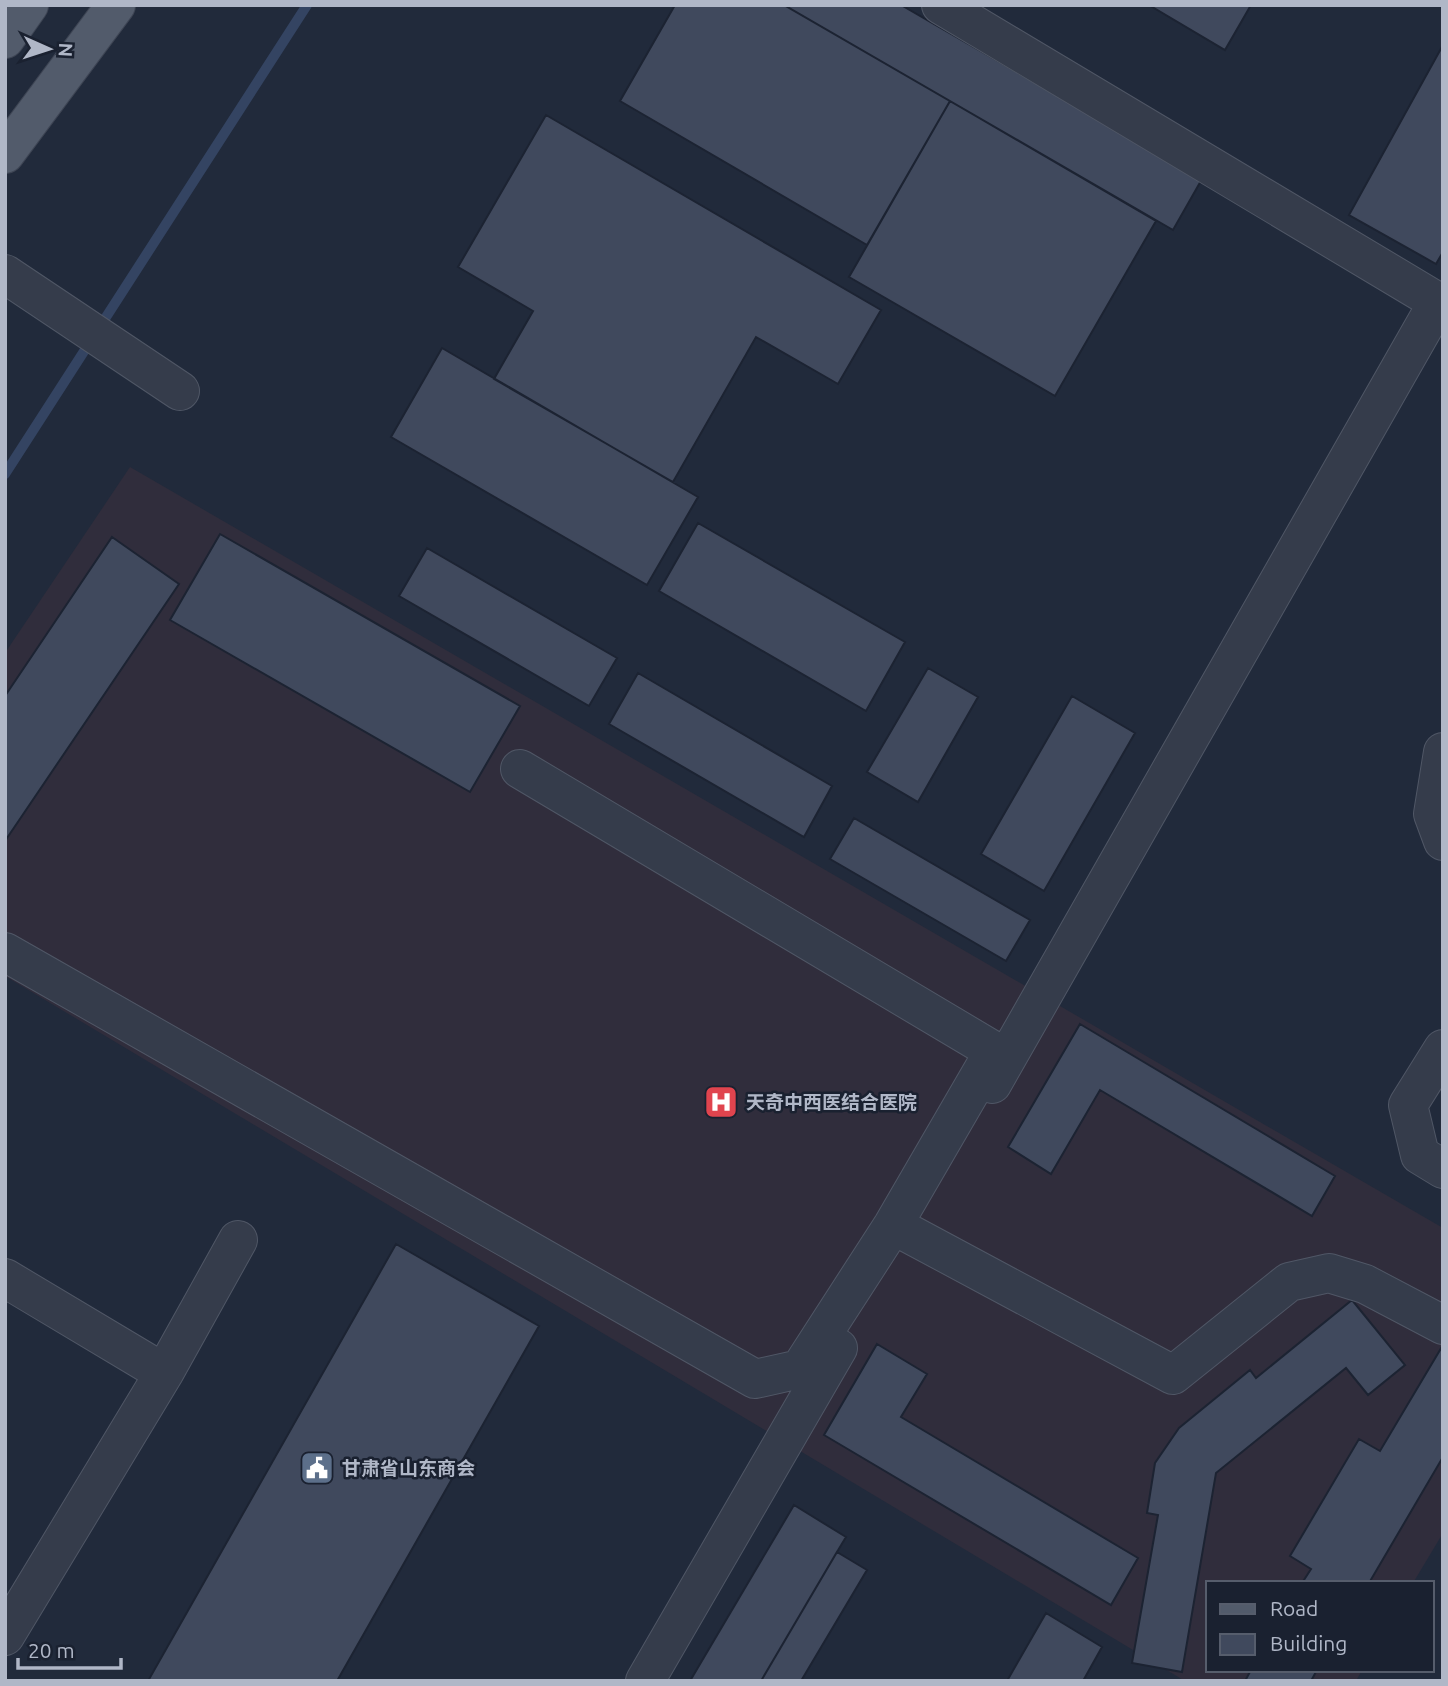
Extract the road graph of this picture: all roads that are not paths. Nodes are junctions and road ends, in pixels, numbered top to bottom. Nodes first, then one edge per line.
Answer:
1 (29, 5) edge
2 (116, 5) edge
3 (941, 5) edge
4 (5, 40) edge
5 (5, 154) edge
6 (5, 274) edge
7 (1440, 304) edge
8 (180, 391) dead end
9 (1443, 752) edge
10 (520, 769) dead end
11 (1443, 841) edge
12 (5, 953) edge
13 (1443, 1049) edge
14 (1443, 1169) edge
15 (900, 1228) junction
16 (238, 1240) dead end
17 (5, 1278) edge
18 (1443, 1325) edge
19 (164, 1373) junction
20 (5, 1636) edge
21 (645, 1681) edge

1 - 4 main road
2 - 5 main road
3 - 7 street
6 - 8 street
7 - 15 street
9 - 11 street
10 - 15 street
12 - 15 street
13 - 14 street
15 - 18 street
15 - 21 street
16 - 19 street
17 - 19 street
19 - 20 street

